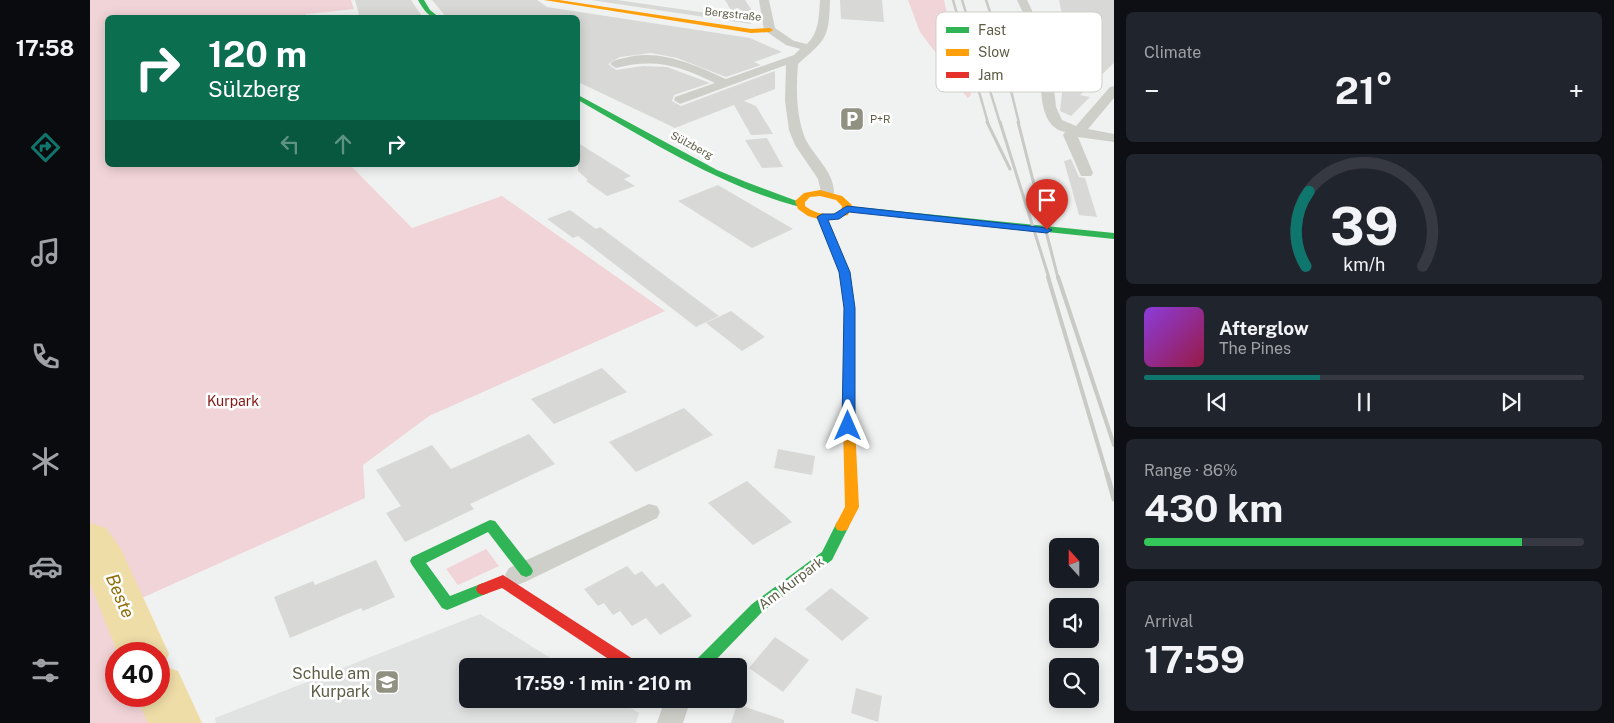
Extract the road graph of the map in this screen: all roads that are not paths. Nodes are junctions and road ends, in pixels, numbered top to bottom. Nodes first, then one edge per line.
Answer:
1 (420, 0) edge
2 (546, 0) edge
3 (764, 0) edge
4 (825, 0) edge
5 (1022, 0) edge
6 (1027, 12) edge
7 (433, 15) edge
8 (770, 30) junction
9 (808, 48) junction
10 (794, 58) junction
11 (616, 64) dead end
12 (725, 83) junction
13 (1114, 90) edge
14 (1048, 92) edge
15 (580, 98) edge
16 (680, 100) dead end
17 (1079, 131) junction
18 (1114, 138) edge
19 (1086, 172) dead end
20 (827, 194) junction
21 (800, 204) junction
22 (847, 209) junction
23 (822, 217) junction
24 (1114, 236) edge
25 (648, 512) dead end
26 (526, 571) junction
27 (503, 581) junction
28 (619, 658) edge
29 (708, 658) edge
30 (675, 708) edge
31 (670, 723) edge

1 - 7 street
2 - 8 street, Bergstraße
3 - 8 street
4 - 9 street
5 - 6 street
8 - 9 street
9 - 10 street
10 - 12 street
10 - 20 street
11 - 12 street
12 - 16 street
13 - 17 street
14 - 17 street
15 - 21 street, Sülzberg
17 - 18 street
17 - 19 street
20 - 21 street
20 - 22 street
21 - 23 street, Sülzberg
22 - 23 street
22 - 24 street
23 - 29 street, Am Kurpark
25 - 26 street
26 - 27 street
26 - 27 street
27 - 28 street
30 - 31 street

